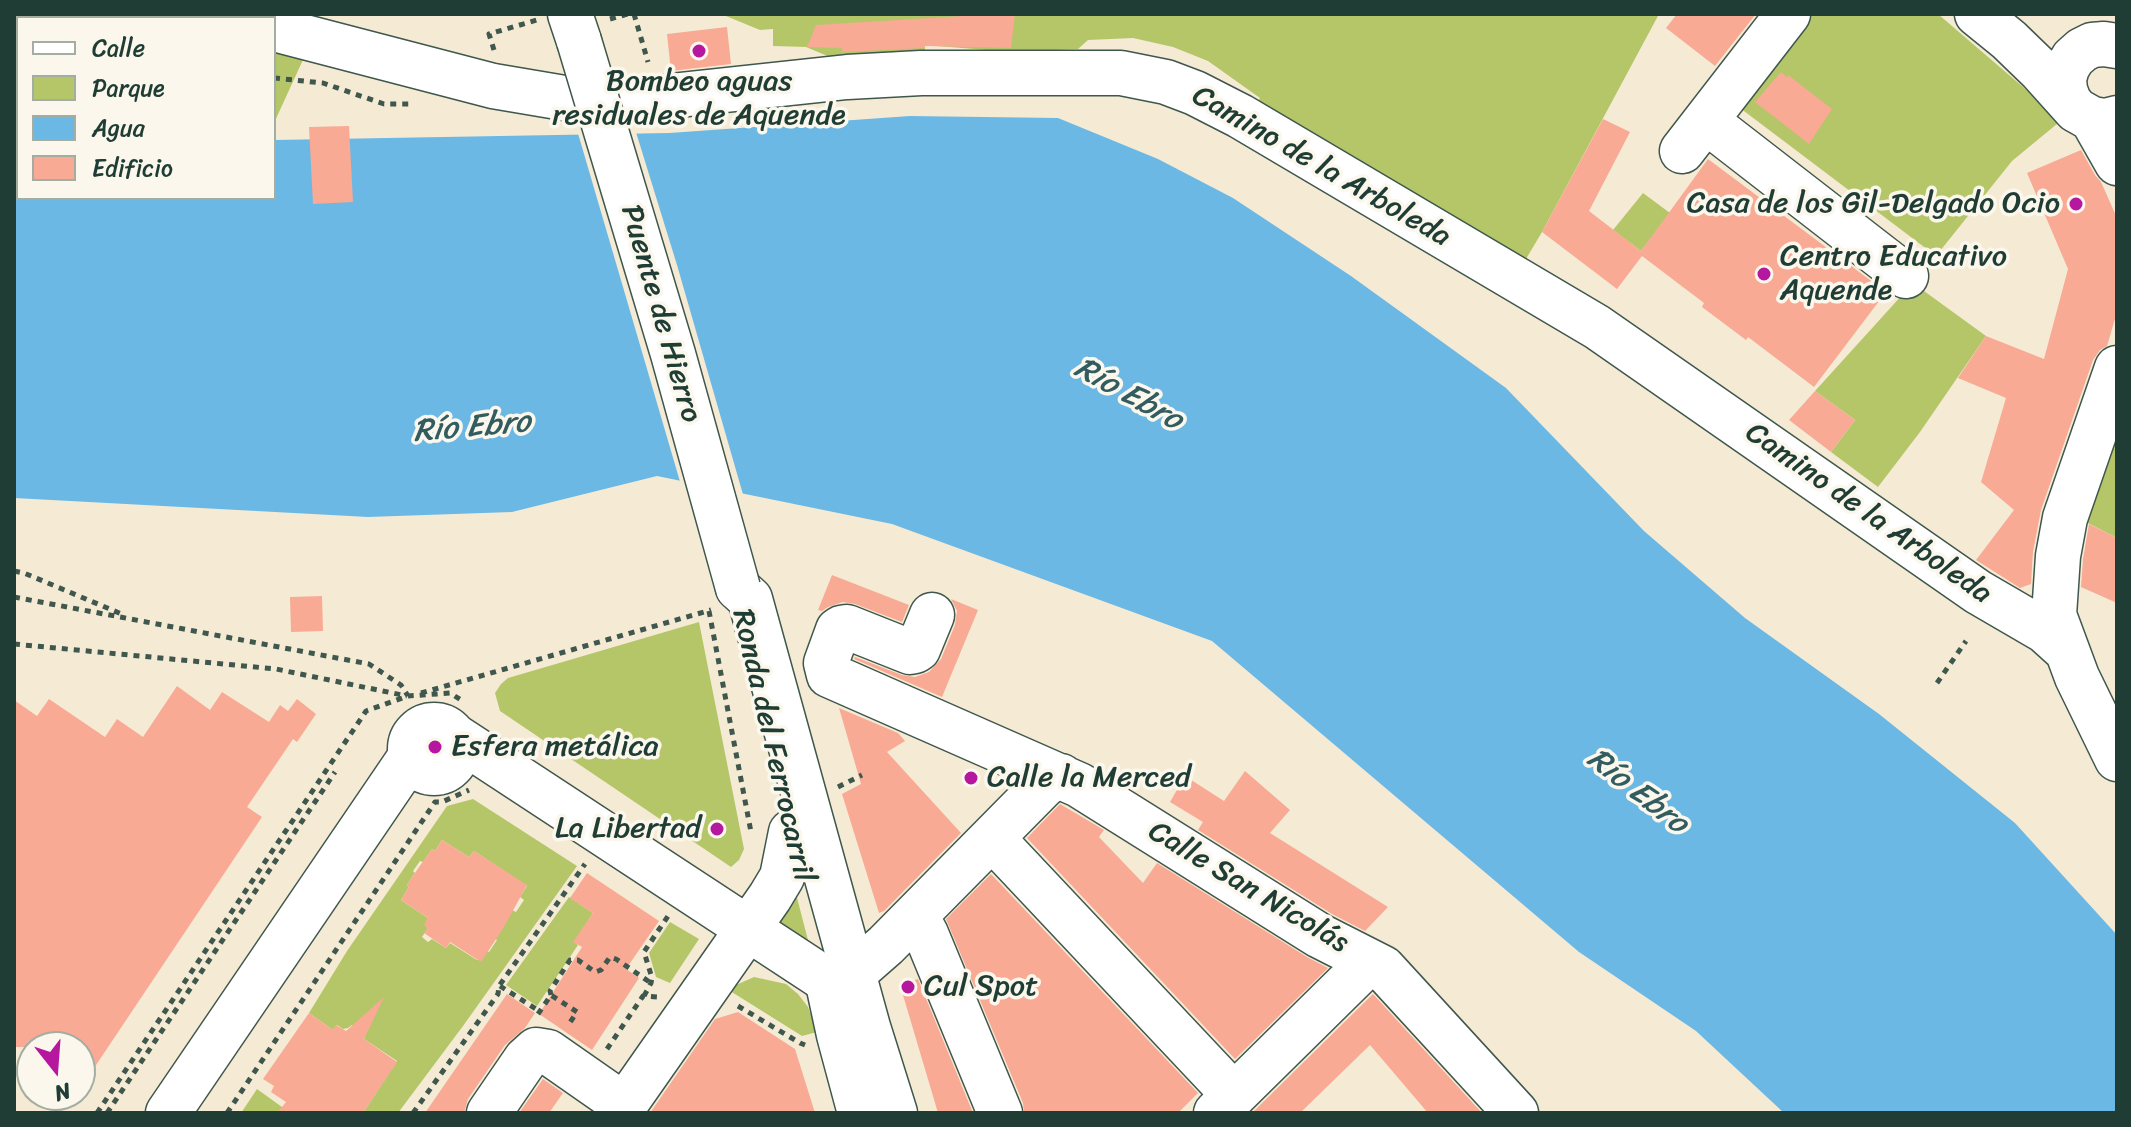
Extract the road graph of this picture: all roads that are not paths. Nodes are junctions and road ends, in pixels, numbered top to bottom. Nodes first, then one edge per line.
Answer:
1 (1788, 14) edge
2 (574, 22) edge
3 (1993, 27) edge
4 (276, 30) edge
5 (2105, 45) edge
6 (2095, 116) edge
7 (2117, 163) edge
8 (1906, 276) dead end
9 (2117, 368) edge
10 (728, 600) junction
11 (932, 615) dead end
12 (2066, 650) junction
13 (2113, 737) edge
14 (1061, 776) junction
15 (772, 836) junction
16 (992, 838) junction
17 (916, 916) junction
18 (748, 931) junction
19 (1364, 959) junction
20 (841, 977) junction
21 (1225, 1104) edge
22 (621, 1109) edge
23 (168, 1113) edge
24 (489, 1113) edge
25 (860, 1113) edge
26 (895, 1113) edge
27 (1000, 1113) edge
28 (1516, 1113) edge

1 - 8 street
2 - 10 street, Puente de Hierro, bridge
3 - 5 street
3 - 6 street
4 - 12 street, Camino de la Arboleda
5 - 6 street
6 - 7 street
9 - 12 street
10 - 15 street, Ronda del Ferrocarril
10 - 20 street, Ronda del Ferrocarril
11 - 14 street, Calle San Nicolás
12 - 13 street
14 - 16 street
14 - 19 street, Calle San Nicolás
15 - 18 street
15 - 20 street, Ronda del Ferrocarril
16 - 17 street
16 - 21 street
17 - 20 street
17 - 27 street
18 - 20 street
18 - 22 street
18 - 23 street
19 - 21 street
19 - 28 street, Calle San Nicolás
20 - 25 street, Ronda del Ferrocarril
20 - 26 street, Ronda del Ferrocarril
22 - 24 street

